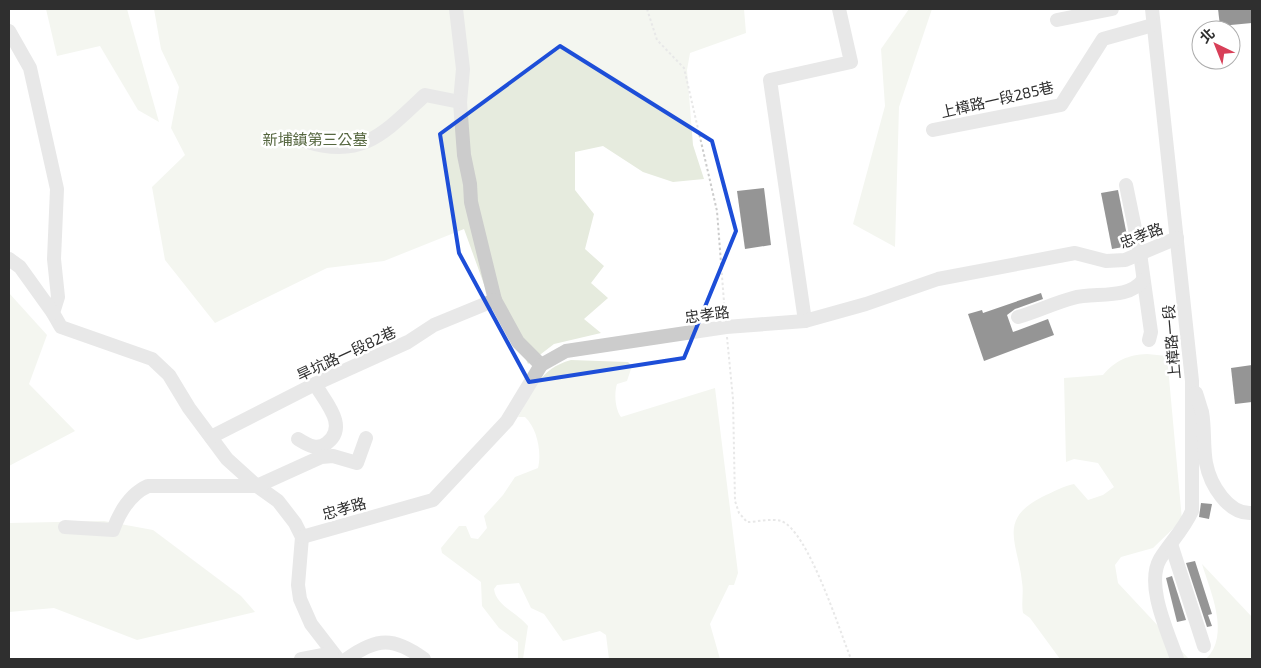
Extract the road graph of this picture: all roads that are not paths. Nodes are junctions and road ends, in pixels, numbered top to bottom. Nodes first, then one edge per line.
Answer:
1 (456, 9) edge
2 (840, 9) edge
3 (1112, 9) edge
4 (1152, 9) edge
5 (1057, 20) dead end
6 (1153, 25) junction
7 (9, 31) edge
8 (460, 102) junction
9 (933, 130) dead end
10 (305, 141) dead end
11 (1126, 185) dead end
12 (1177, 238) junction
13 (1140, 253) junction
14 (9, 259) edge
15 (1143, 280) junction
16 (495, 300) junction
17 (53, 313) junction
18 (1018, 317) dead end
19 (805, 321) junction
20 (1149, 340) dead end
21 (541, 365) junction
22 (1192, 381) junction
23 (315, 384) junction
24 (211, 437) junction
25 (366, 438) dead end
26 (298, 439) dead end
27 (257, 486) junction
28 (1252, 513) edge
29 (65, 527) dead end
30 (302, 537) junction
31 (1171, 544) junction
32 (1204, 646) dead end
33 (335, 656) edge
34 (301, 659) edge
35 (347, 659) edge
36 (424, 659) edge
37 (1177, 659) edge

1 - 8 street
2 - 19 street
3 - 5 street
4 - 6 street, 上樟路一段
6 - 9 street, 上樟路一段285巷
6 - 12 street, 上樟路一段
7 - 17 street
8 - 10 street
8 - 16 street
11 - 13 street
12 - 13 street, 忠孝路
12 - 22 street, 上樟路一段
13 - 15 street
13 - 19 street, 忠孝路
14 - 17 street
15 - 18 street
15 - 20 street
16 - 21 street
16 - 23 street, 旱坑路一段82巷
17 - 24 street
19 - 21 street, 忠孝路
21 - 30 street, 忠孝路
22 - 28 street
22 - 31 street, 上樟路一段
23 - 24 street, 旱坑路一段82巷
23 - 26 street
24 - 27 street
25 - 27 street
27 - 29 street
27 - 30 street
30 - 33 street
31 - 32 street
31 - 37 street, 上樟路一段
33 - 34 street
35 - 36 street

